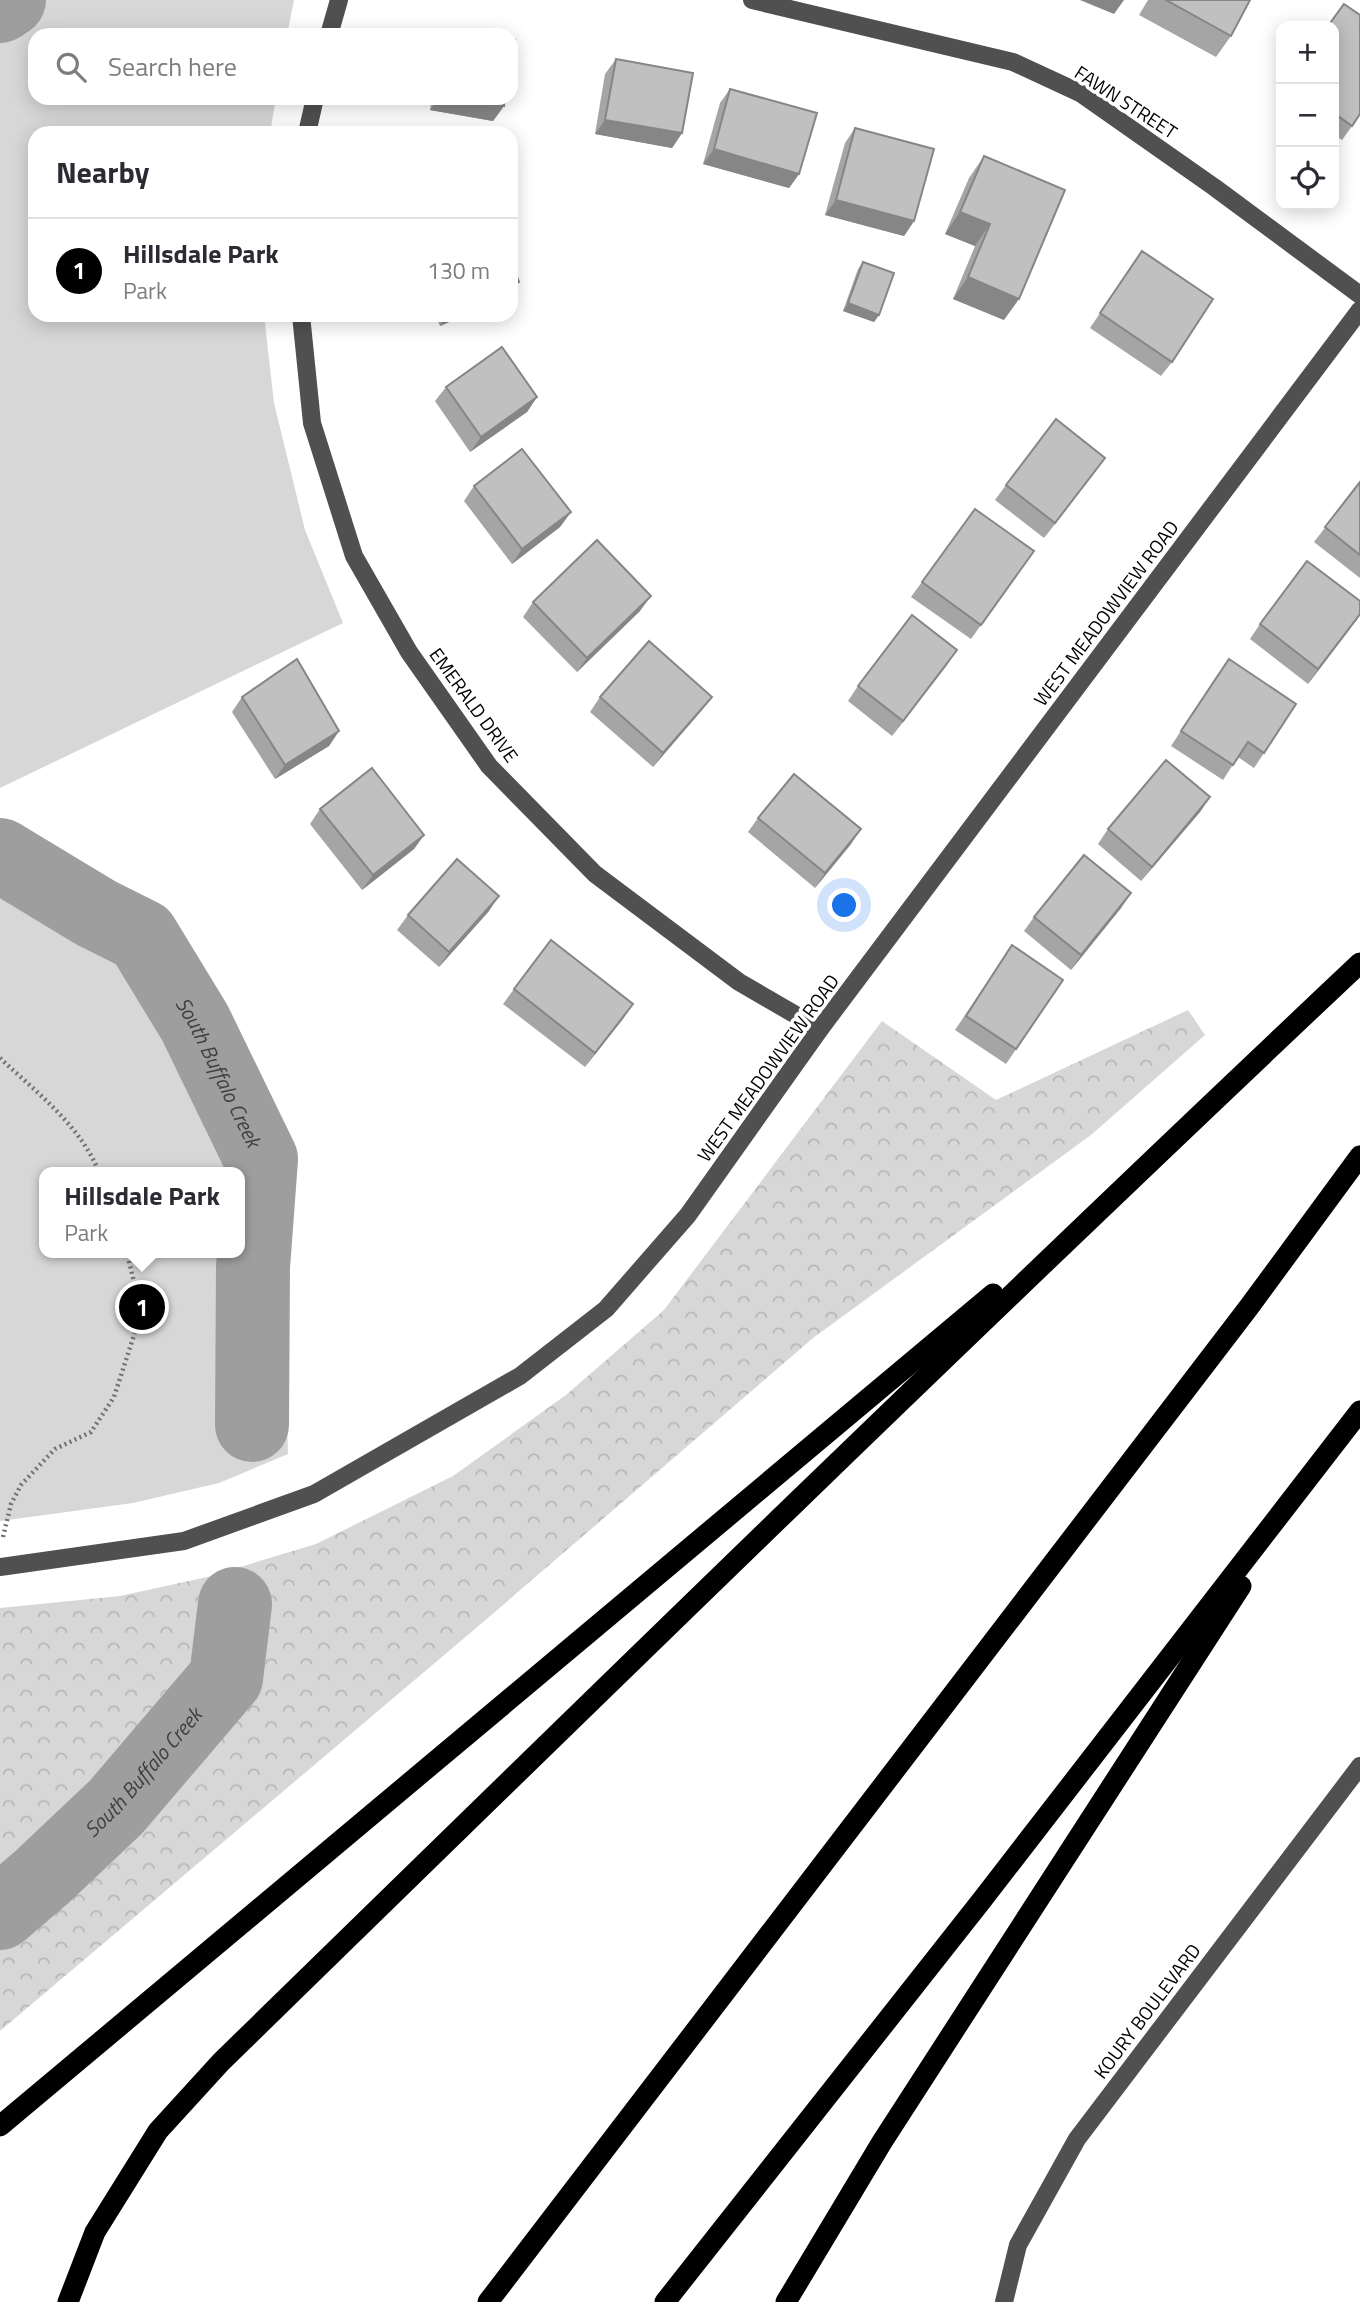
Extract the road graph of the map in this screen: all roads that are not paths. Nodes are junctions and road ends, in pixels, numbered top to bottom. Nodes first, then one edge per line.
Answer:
1 (339, 0) edge
2 (752, 0) edge
3 (331, 28) edge
4 (313, 105) edge
5 (309, 126) edge
6 (1360, 295) edge
7 (1360, 310) edge
8 (301, 322) edge
9 (1360, 963) edge
10 (820, 1029) junction
11 (1360, 1156) edge
12 (1132, 1178) junction
13 (1360, 1411) edge
14 (1317, 1468) junction
15 (0, 1567) edge
16 (1360, 1766) edge
17 (0, 2126) edge
18 (68, 2302) edge
19 (488, 2302) edge
20 (664, 2302) edge
21 (786, 2302) edge
22 (1004, 2302) edge

1 - 3 street
2 - 6 street, FAWN STREET
4 - 5 street
7 - 10 street, WEST MEADOWVIEW ROAD
8 - 10 street, EMERALD DRIVE
9 - 12 highway
10 - 15 street, WEST MEADOWVIEW ROAD
11 - 19 highway
12 - 17 highway
12 - 18 highway
13 - 14 highway
14 - 20 highway
14 - 21 highway
16 - 22 street, KOURY BOULEVARD

